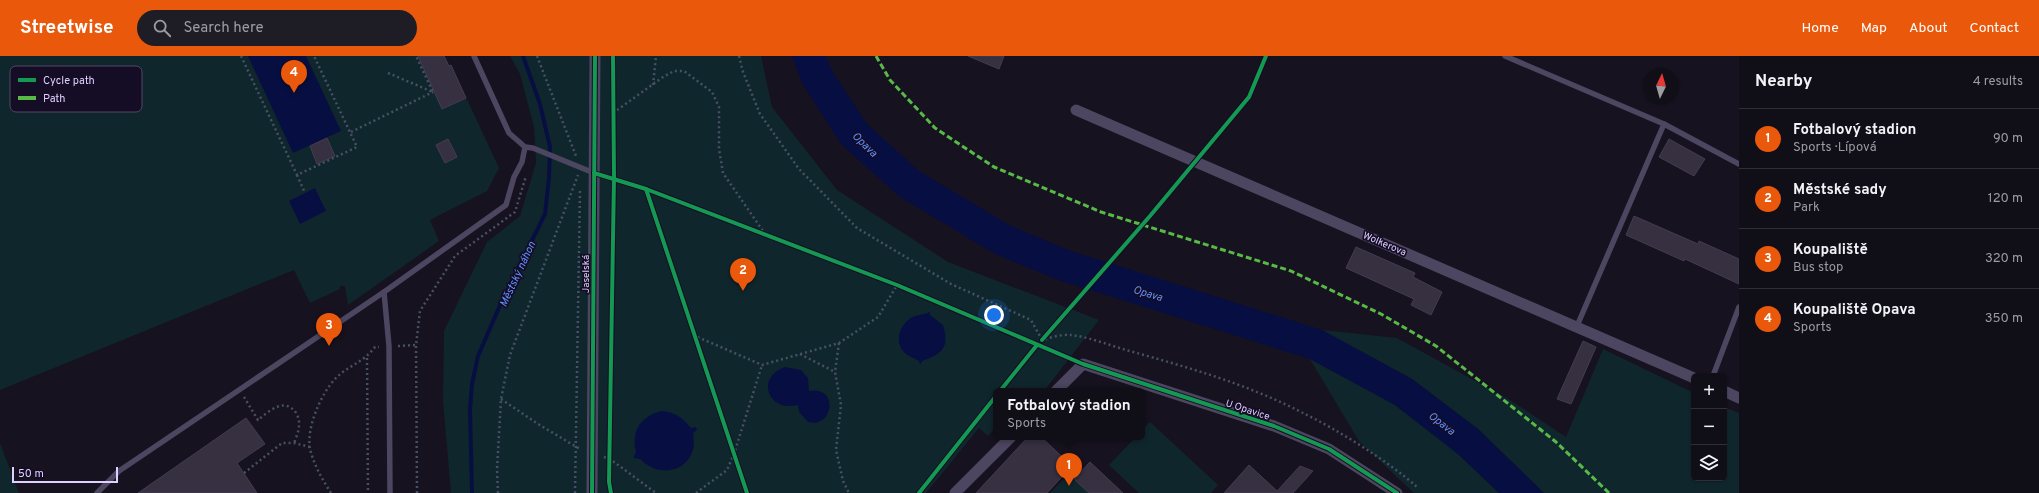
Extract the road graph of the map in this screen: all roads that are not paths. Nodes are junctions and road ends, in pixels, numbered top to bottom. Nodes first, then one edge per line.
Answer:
1 (474, 56) edge
2 (595, 56) edge
3 (1505, 56) edge
4 (1076, 110) dead end
5 (1664, 124) junction
6 (525, 147) junction
7 (1739, 164) edge
8 (594, 173) junction
9 (384, 292) junction
10 (1739, 307) edge
11 (1577, 326) junction
12 (1714, 373) edge
13 (1691, 377) edge
14 (1059, 388) edge
15 (1727, 392) edge
16 (1739, 398) edge
17 (1008, 440) edge
18 (97, 493) edge
19 (390, 493) edge
20 (592, 493) edge
21 (956, 493) edge
22 (1397, 493) edge

1 - 6 lane
2 - 8 street, Jaselská
3 - 5 lane
4 - 11 street, Wolkerova
5 - 7 lane
5 - 11 lane
6 - 8 lane
6 - 9 lane
8 - 20 street, Jaselská
9 - 18 lane
9 - 19 lane
10 - 12 lane
11 - 13 street, Wolkerova
14 - 22 street, U Opavice
15 - 16 street
17 - 21 street

